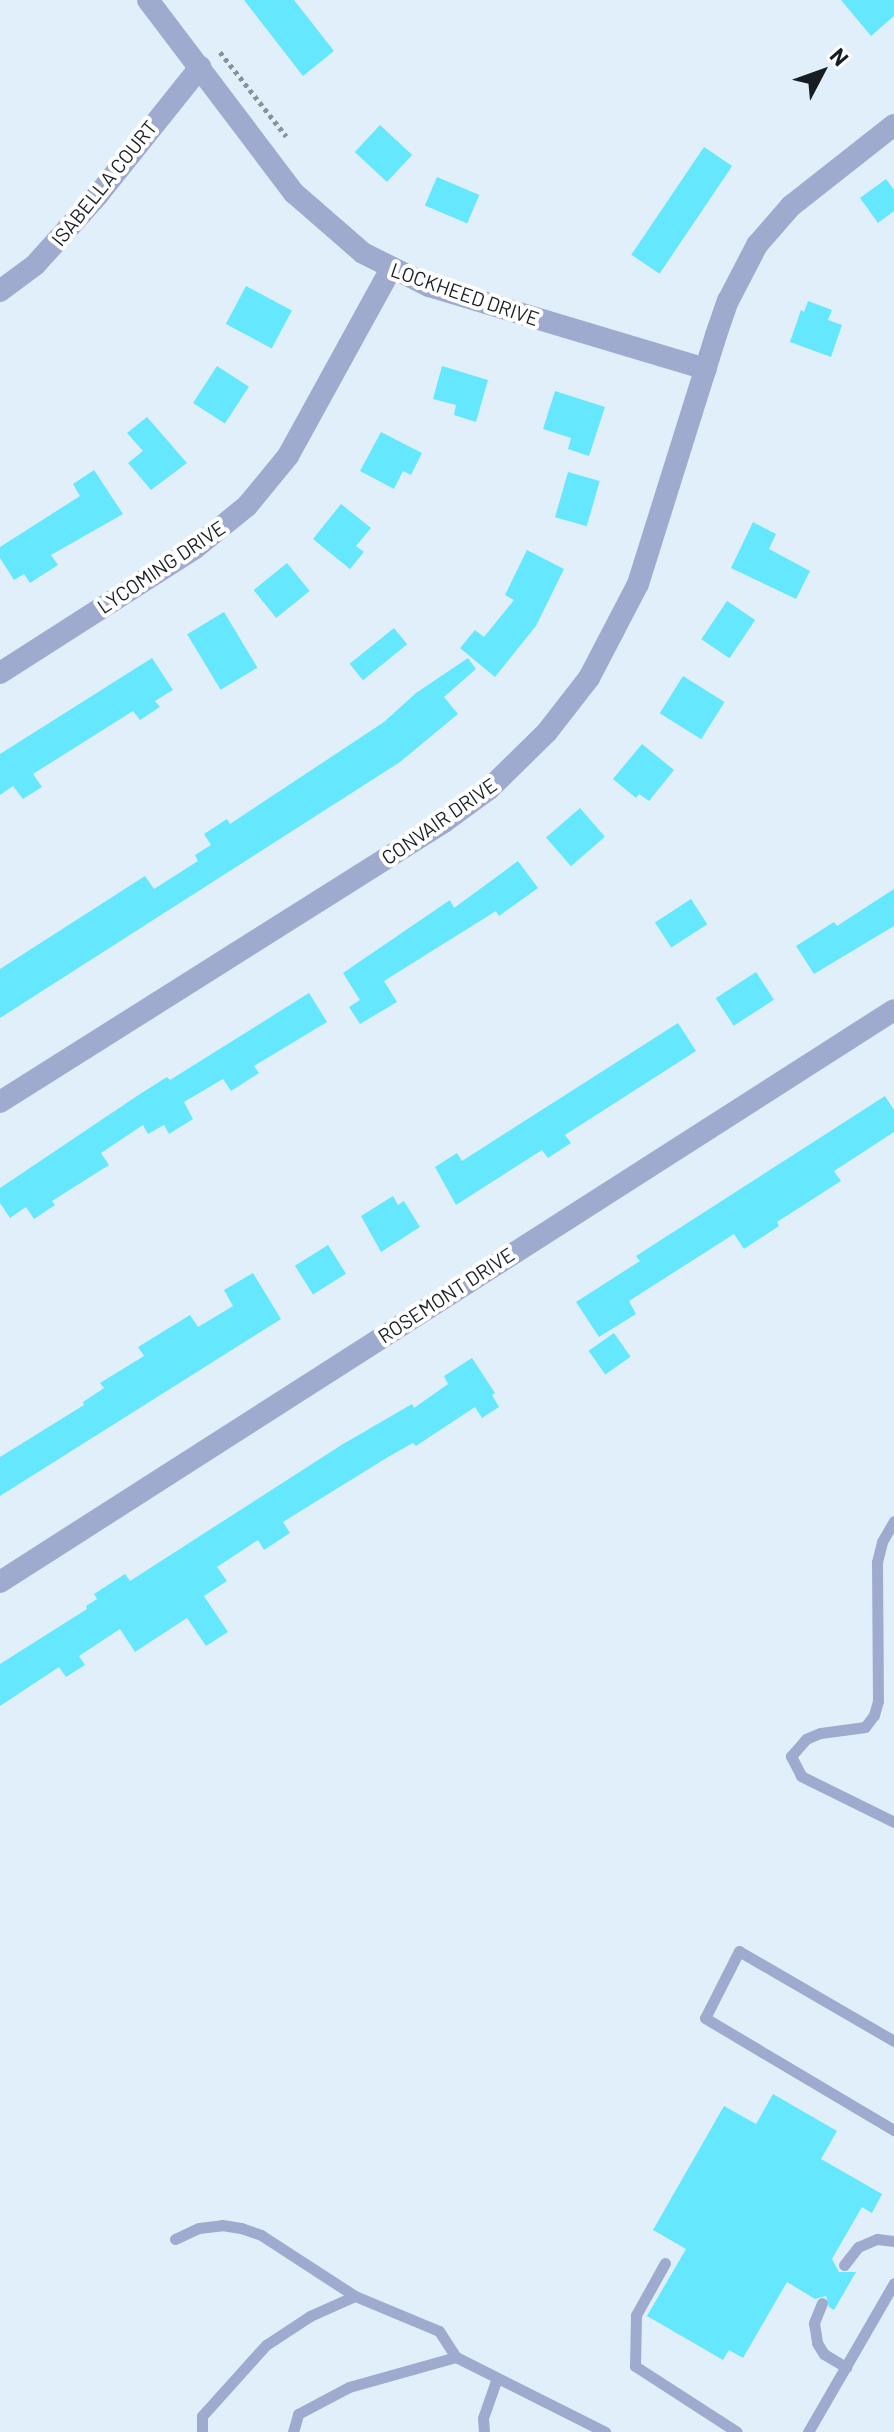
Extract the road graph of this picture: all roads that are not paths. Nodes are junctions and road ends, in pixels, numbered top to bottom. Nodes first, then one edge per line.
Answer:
1 (148, 0) edge
2 (200, 67) junction
3 (894, 125) edge
4 (391, 269) junction
5 (0, 291) edge
6 (706, 369) junction
7 (0, 673) edge
8 (894, 1010) edge
9 (0, 1102) edge
10 (894, 1521) edge
11 (0, 1582) edge
12 (894, 1822) edge
13 (894, 2041) edge
14 (894, 2130) edge
15 (175, 2239) dead end
16 (894, 2241) edge
17 (665, 2263) dead end
18 (844, 2265) dead end
19 (894, 2283) edge
20 (355, 2296) junction
21 (822, 2303) dead end
22 (456, 2357) junction
23 (846, 2367) junction
24 (497, 2378) junction
25 (202, 2432) edge
26 (293, 2432) edge
27 (484, 2432) edge
28 (605, 2432) edge
29 (737, 2432) edge
30 (808, 2432) edge

1 - 2 street, LOCKHEED DRIVE
2 - 4 street, LOCKHEED DRIVE
2 - 5 street, ISABELLA COURT
3 - 6 street, CONVAIR DRIVE
4 - 6 street, LOCKHEED DRIVE
4 - 7 street, LYCOMING DRIVE
6 - 9 street, CONVAIR DRIVE
8 - 11 street, ROSEMONT DRIVE
10 - 12 lane
13 - 14 lane
15 - 20 lane
16 - 18 lane
17 - 29 lane
19 - 23 lane
20 - 22 lane
20 - 25 lane
21 - 23 lane
22 - 24 lane
22 - 26 lane
23 - 30 lane
24 - 27 lane
24 - 28 lane

